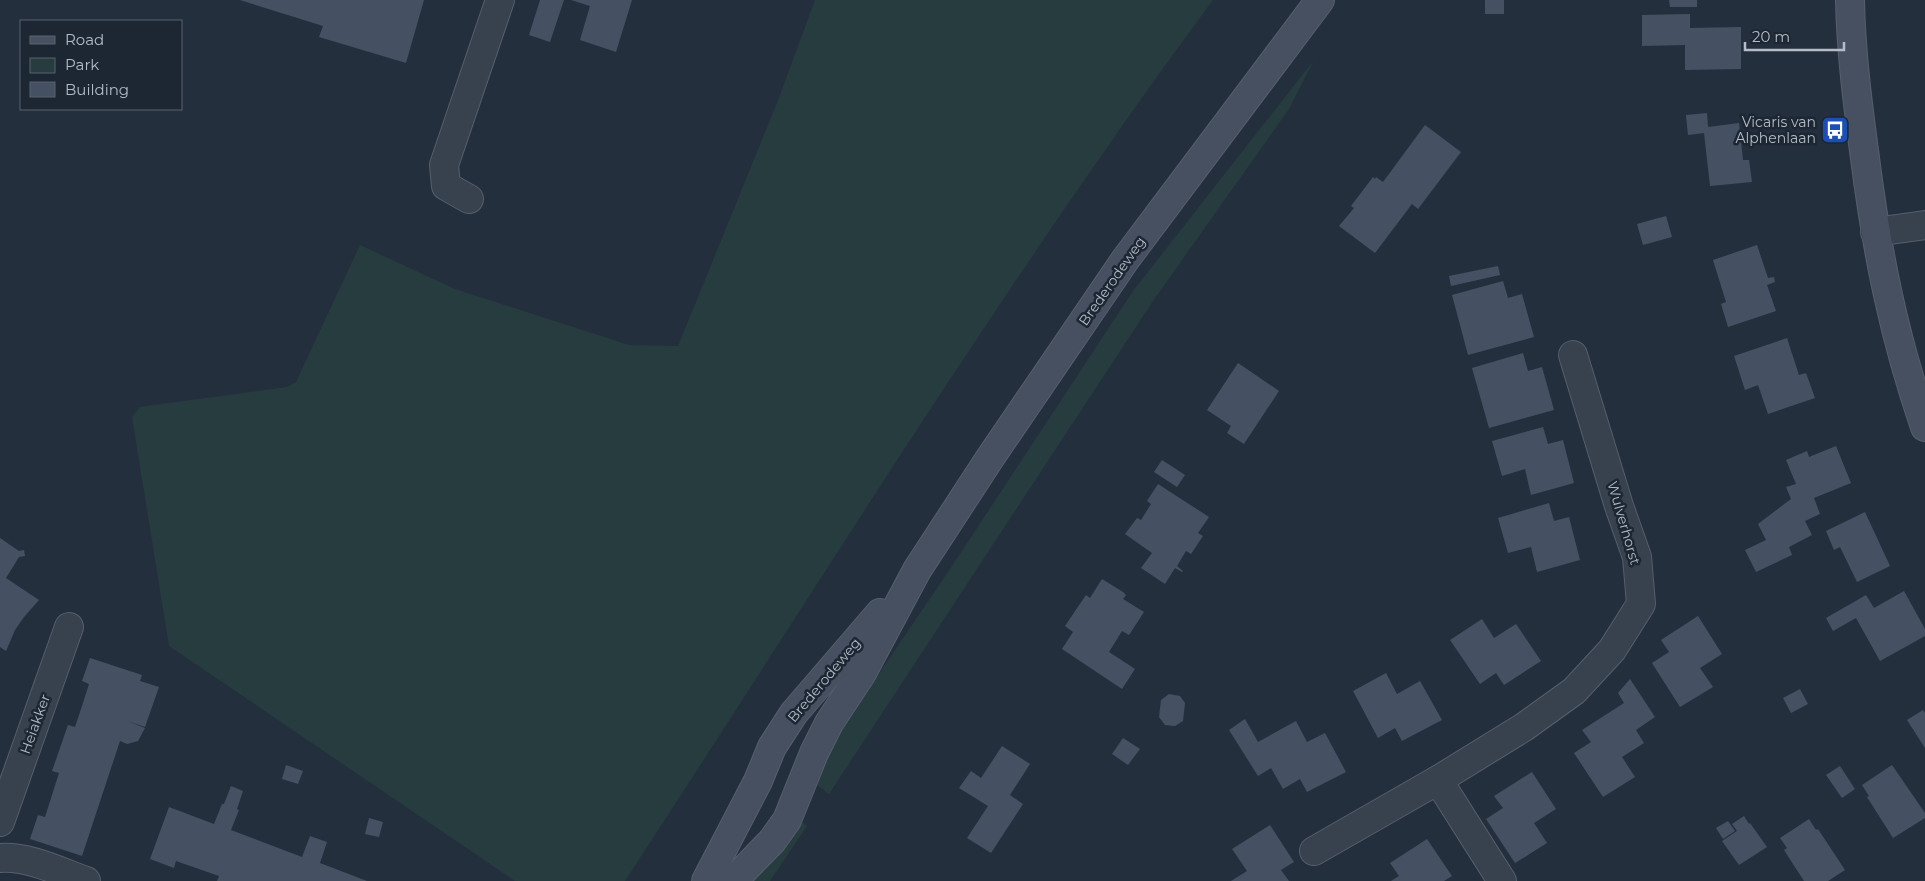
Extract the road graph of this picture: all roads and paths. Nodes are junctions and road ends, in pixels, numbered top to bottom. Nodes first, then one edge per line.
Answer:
1 (500, 0) edge
2 (1320, 0) edge
3 (1850, 0) edge
4 (469, 199) dead end
5 (1924, 228) edge
6 (1875, 232) junction
7 (1573, 355) dead end
8 (1925, 428) edge
9 (917, 570) junction
10 (69, 626) dead end
11 (1438, 780) junction
12 (0, 822) edge
13 (1314, 851) dead end
14 (0, 858) edge
15 (86, 881) edge
16 (706, 881) edge
17 (733, 881) edge
18 (1502, 881) edge

1 - 4 street
2 - 9 main road, Brederodeweg
3 - 6 main road
5 - 6 street
6 - 8 main road
7 - 11 street, Wulverhorst
9 - 16 main road, Brederodeweg
9 - 17 main road, Brederodeweg
10 - 12 street, Heiakker
11 - 13 street, Wulverhorst
11 - 18 street
14 - 15 street

